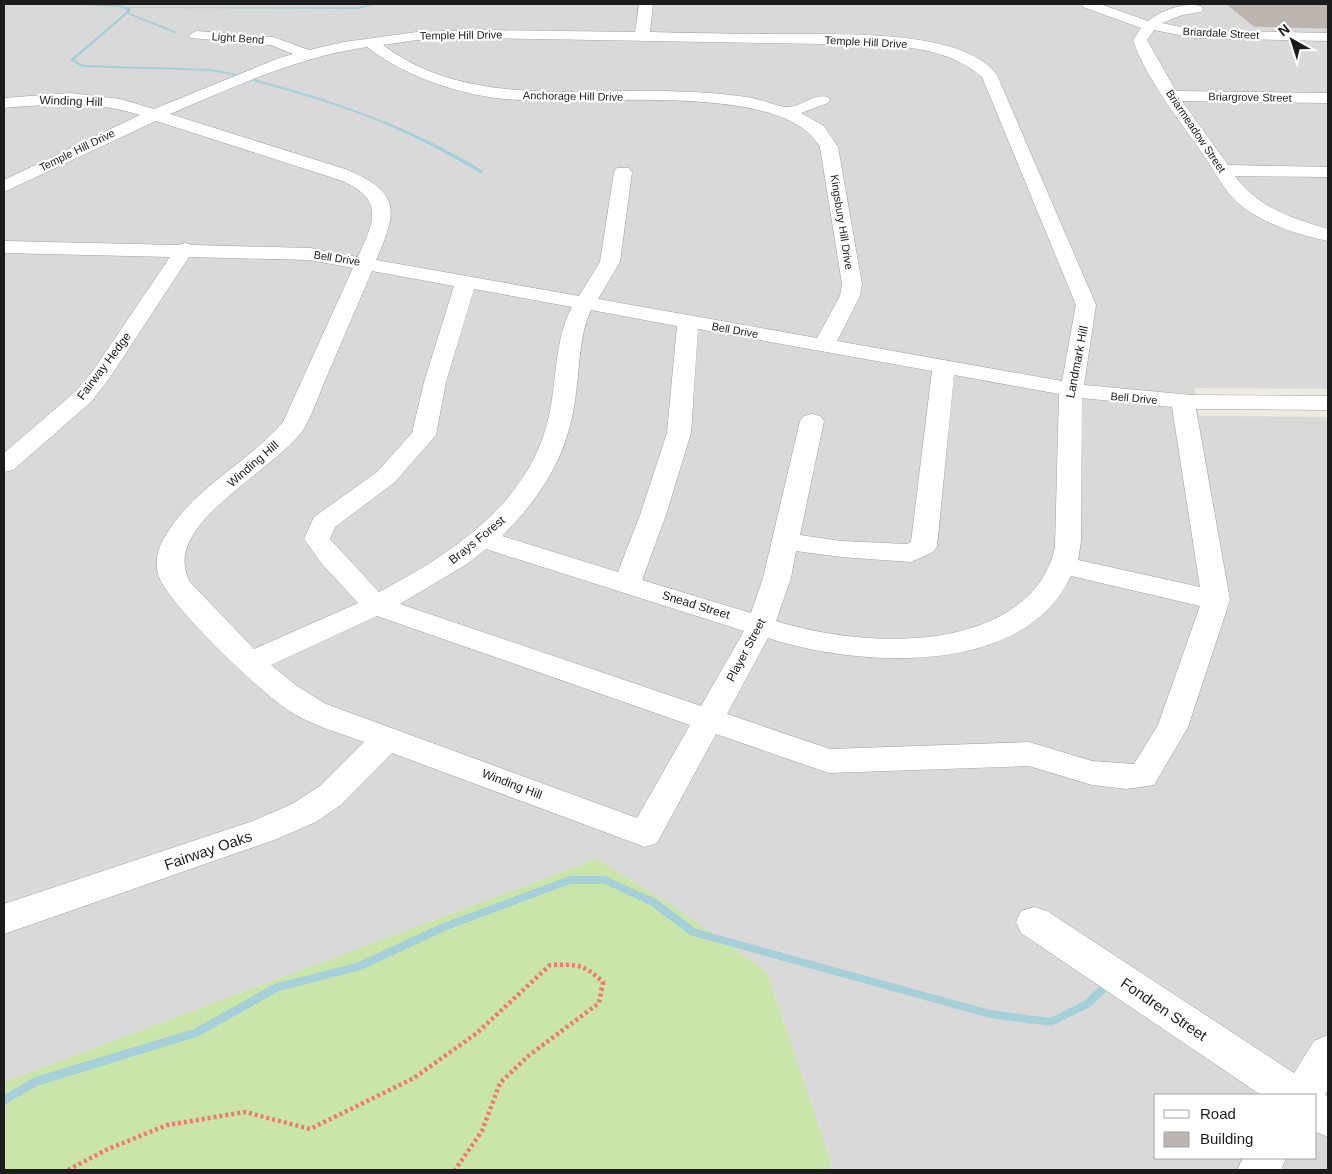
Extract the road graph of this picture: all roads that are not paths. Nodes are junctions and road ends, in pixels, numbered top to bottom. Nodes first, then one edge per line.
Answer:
1 (646, 4) edge
2 (1088, 4) edge
3 (1196, 9) dead end
4 (1152, 26) junction
5 (196, 35) dead end
6 (642, 36) junction
7 (1328, 36) edge
8 (369, 42) junction
9 (972, 42) dead end
10 (947, 52) junction
11 (308, 55) junction
12 (1171, 96) junction
13 (1328, 98) edge
14 (822, 100) dead end
15 (4, 103) edge
16 (788, 113) junction
17 (154, 116) junction
18 (1223, 170) junction
19 (623, 172) dead end
20 (1328, 172) edge
21 (4, 187) edge
22 (156, 232) dead end
23 (1328, 234) edge
24 (4, 247) edge
25 (143, 249) junction
26 (186, 249) junction
27 (366, 263) junction
28 (466, 280) junction
29 (584, 302) junction
30 (688, 322) junction
31 (824, 345) junction
32 (944, 368) junction
33 (1071, 389) junction
34 (1182, 402) junction
35 (1328, 404) edge
36 (812, 421) dead end
37 (4, 465) edge
38 (482, 539) junction
39 (785, 540) junction
40 (1064, 565) junction
41 (627, 583) junction
42 (1216, 600) junction
43 (378, 606) junction
44 (761, 625) junction
45 (914, 647) joint
46 (250, 662) junction
47 (709, 719) junction
48 (388, 738) junction
49 (645, 834) joint
50 (4, 919) edge
51 (1034, 922) dead end
52 (1328, 1053) edge
53 (1292, 1094) edge
54 (1303, 1094) edge
55 (1317, 1111) edge
56 (1328, 1118) edge
57 (1265, 1159) edge
58 (1258, 1170) edge

1 - 6 street
2 - 4 street, Briardale Street
3 - 4 street, Briarmeadow Street
4 - 7 street, Briardale Street
4 - 12 street, Briarmeadow Street
5 - 11 street, Light Bend
6 - 8 street, Temple Hill Drive
6 - 10 street, Temple Hill Drive
8 - 11 street, Temple Hill Drive
8 - 16 street, Anchorage Hill Drive
9 - 10 street
10 - 33 street, Landmark Hill
11 - 17 street, Temple Hill Drive
12 - 13 street, Briargrove Street
12 - 18 street, Briarmeadow Street
14 - 16 street
15 - 17 street, Winding Hill
16 - 31 street, Kingsbury Hill Drive
17 - 21 street, Temple Hill Drive
17 - 27 street, Winding Hill
18 - 20 street
18 - 23 street, Briarmeadow Street
19 - 29 street, Brays Forest
22 - 25 street
24 - 25 street, Bell Drive
25 - 26 street, Bell Drive
26 - 27 street, Bell Drive
26 - 37 street, Fairway Hedge
27 - 28 street, Bell Drive
27 - 46 street, Winding Hill
28 - 29 street, Bell Drive
28 - 43 street
29 - 30 street, Bell Drive
29 - 38 street, Brays Forest
30 - 31 street, Bell Drive
30 - 41 street
31 - 32 street, Bell Drive
32 - 33 street, Bell Drive
32 - 39 street
33 - 34 street, Bell Drive
33 - 40 street, Landmark Hill
34 - 35 street, Bell Drive
34 - 42 street
36 - 39 street, Player Street
38 - 41 street, Snead Street
38 - 43 street, Brays Forest
39 - 44 street, Player Street
40 - 42 street
40 - 45 street, Landmark Hill
41 - 44 street, Snead Street
42 - 47 street
43 - 46 street, Brays Forest
43 - 47 street
44 - 45 street, Snead Street
44 - 47 street, Player Street
46 - 48 street, Winding Hill
47 - 49 street, Player Street
48 - 49 street, Winding Hill
48 - 50 street, Fairway Oaks
51 - 53 street, Fondren Street
52 - 54 street
55 - 56 street
57 - 58 street

